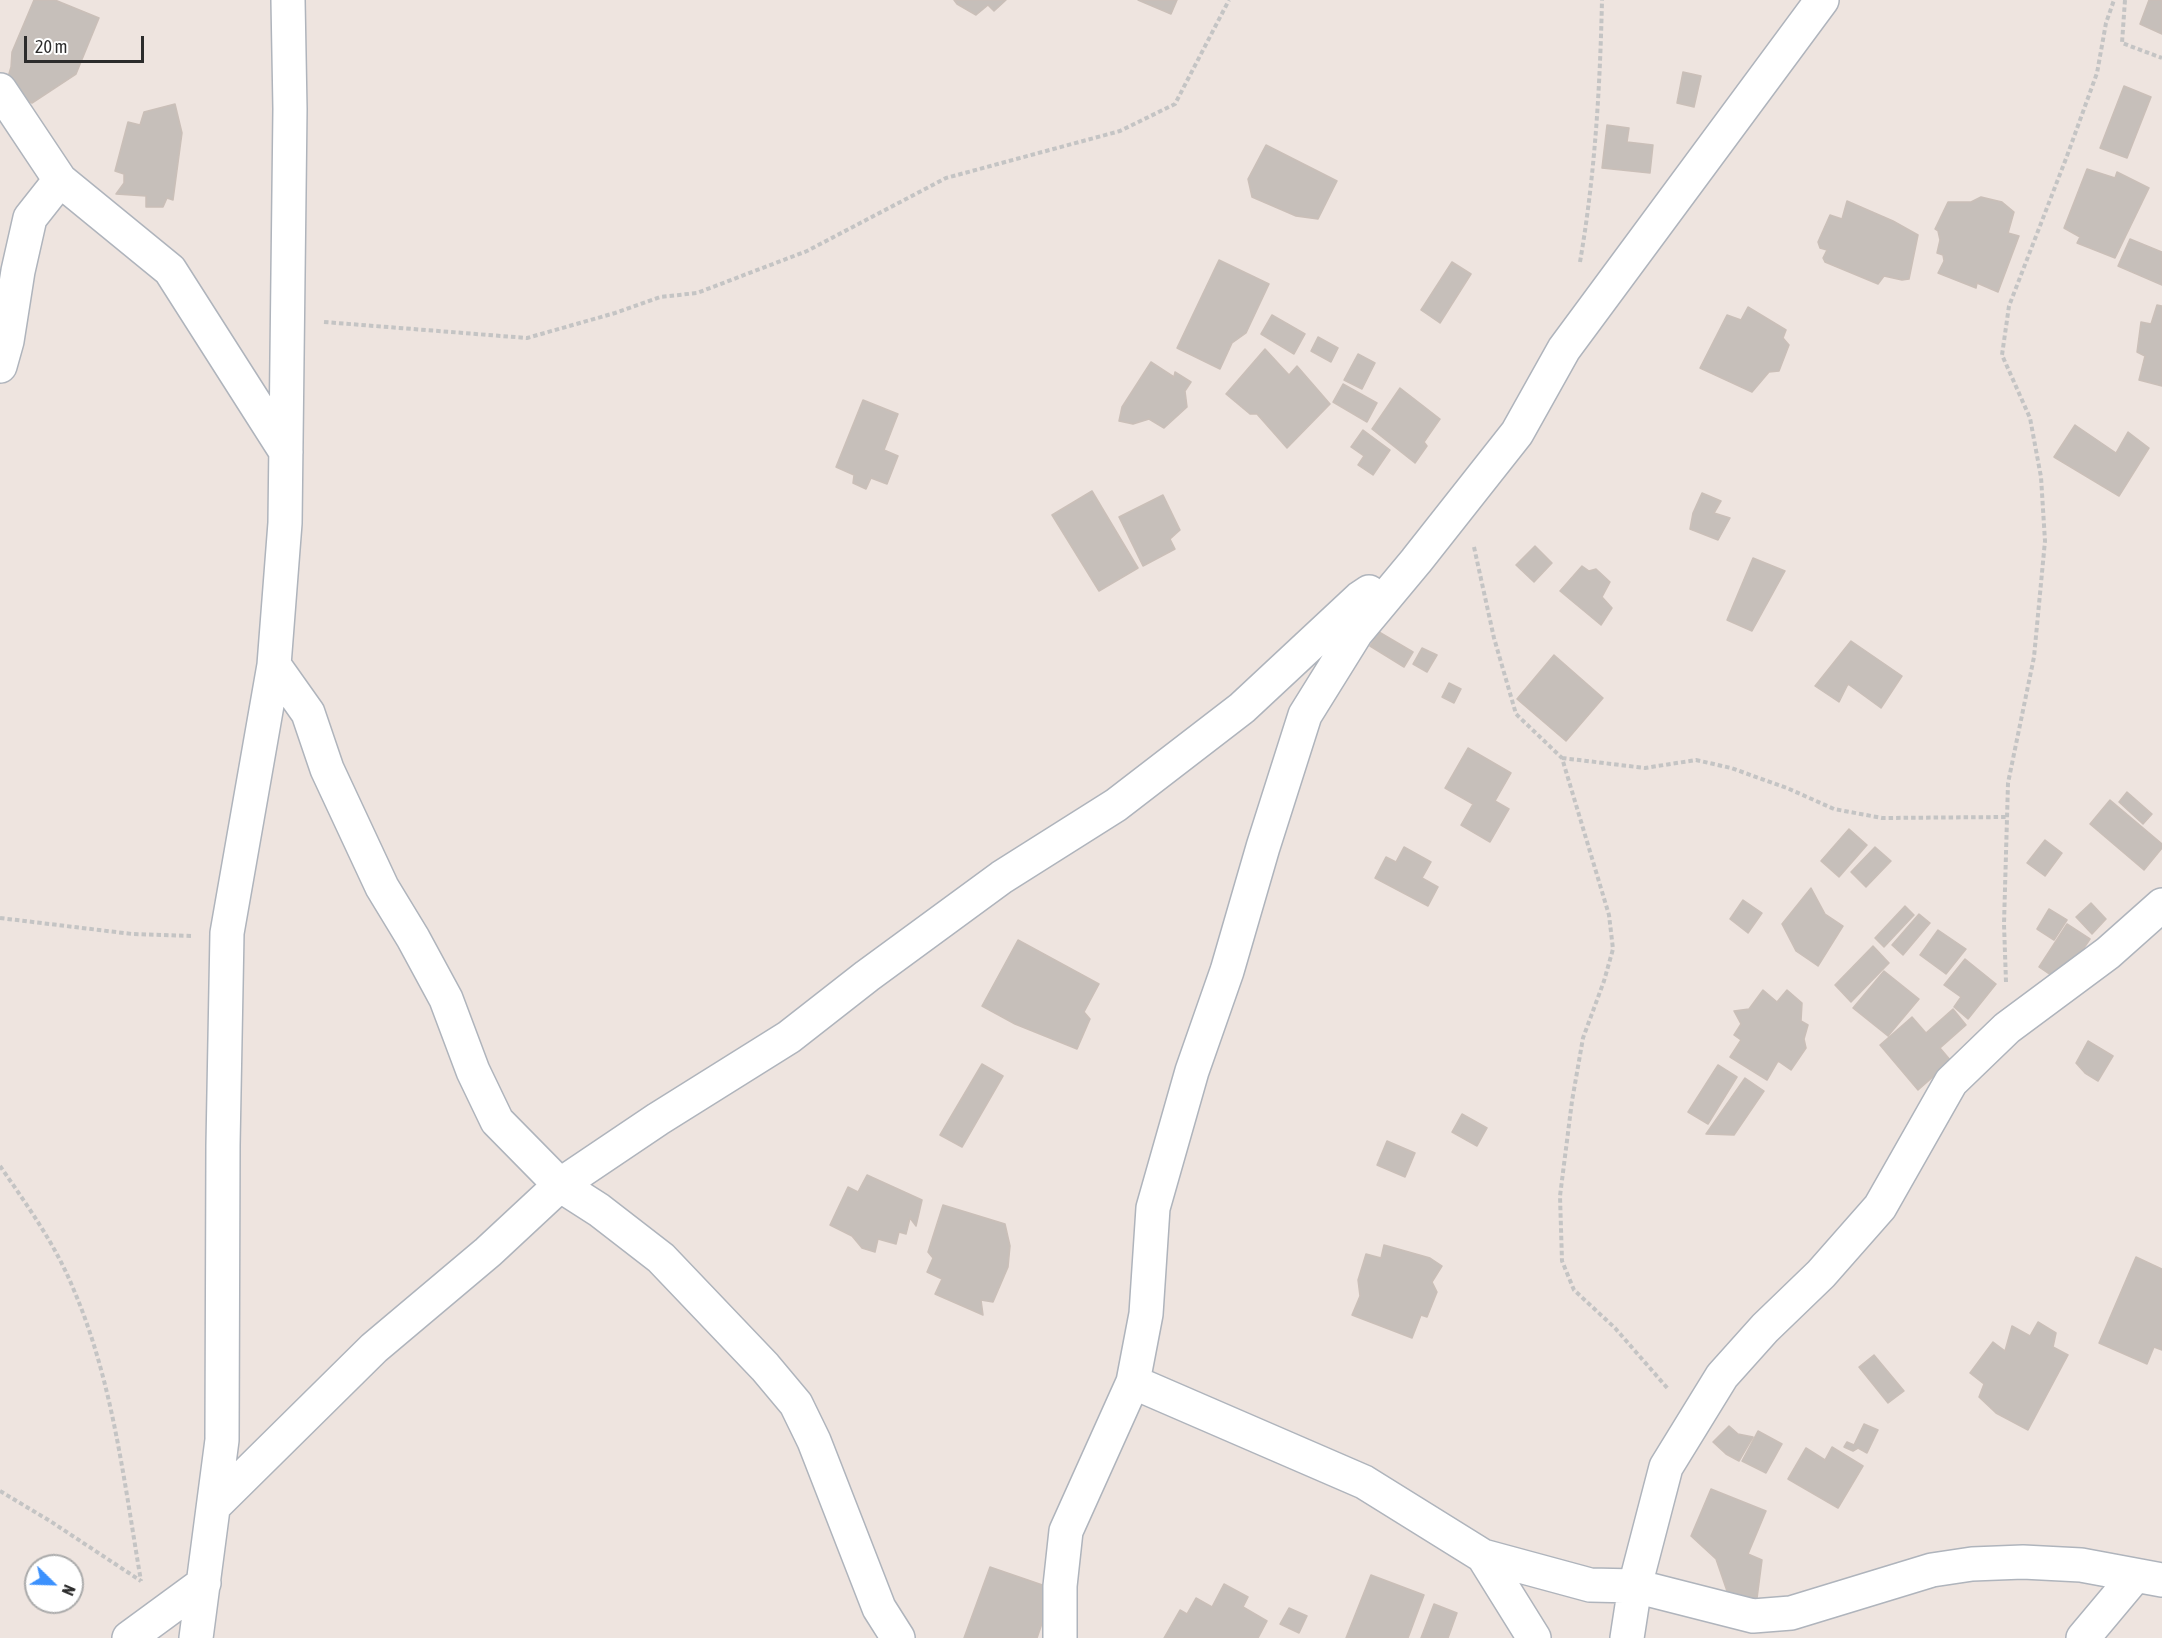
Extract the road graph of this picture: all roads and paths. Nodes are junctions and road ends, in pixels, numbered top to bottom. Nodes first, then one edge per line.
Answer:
1 (288, 0) edge
2 (1229, 0) edge
3 (1602, 0) edge
4 (1822, 0) edge
5 (2114, 0) edge
6 (2125, 0) edge
7 (2162, 58) edge
8 (0, 90) edge
9 (60, 180) junction
10 (1578, 270) dead end
11 (288, 319) junction
12 (0, 366) edge
13 (286, 453) junction
14 (1464, 500) junction
15 (1416, 561) junction
16 (274, 665) junction
17 (1562, 758) junction
18 (2007, 817) junction
19 (2162, 905) edge
20 (0, 918) edge
21 (227, 933) junction
22 (2007, 1028) junction
23 (0, 1166) edge
24 (560, 1185) junction
25 (1133, 1382) junction
26 (1695, 1419) junction
27 (0, 1491) edge
28 (214, 1506) junction
29 (1483, 1556) junction
30 (2148, 1578) edge
31 (141, 1581) junction
32 (204, 1583) junction
33 (1635, 1586) junction
34 (175, 1604) junction
35 (129, 1638) edge
36 (196, 1638) edge
37 (898, 1638) edge
38 (1060, 1638) edge
39 (1534, 1638) edge
40 (1626, 1638) edge
41 (2083, 1638) edge

1 - 11 street
2 - 11 path
3 - 10 path
4 - 14 street
5 - 18 path
6 - 7 path
8 - 9 street
9 - 12 street
9 - 13 street
11 - 13 street
13 - 16 street
14 - 15 street
14 - 17 path
15 - 24 street
15 - 25 street
16 - 21 street
16 - 24 street
17 - 18 path
17 - 26 path
18 - 22 path
19 - 22 street
20 - 21 path
21 - 28 street
22 - 26 street
23 - 31 path
24 - 28 street
24 - 37 street
25 - 29 street
25 - 38 street
26 - 33 street
27 - 31 path
28 - 32 street
29 - 33 street
29 - 39 street
30 - 33 street
30 - 41 street
31 - 34 path
32 - 34 street
32 - 36 street
33 - 40 street
34 - 35 street

